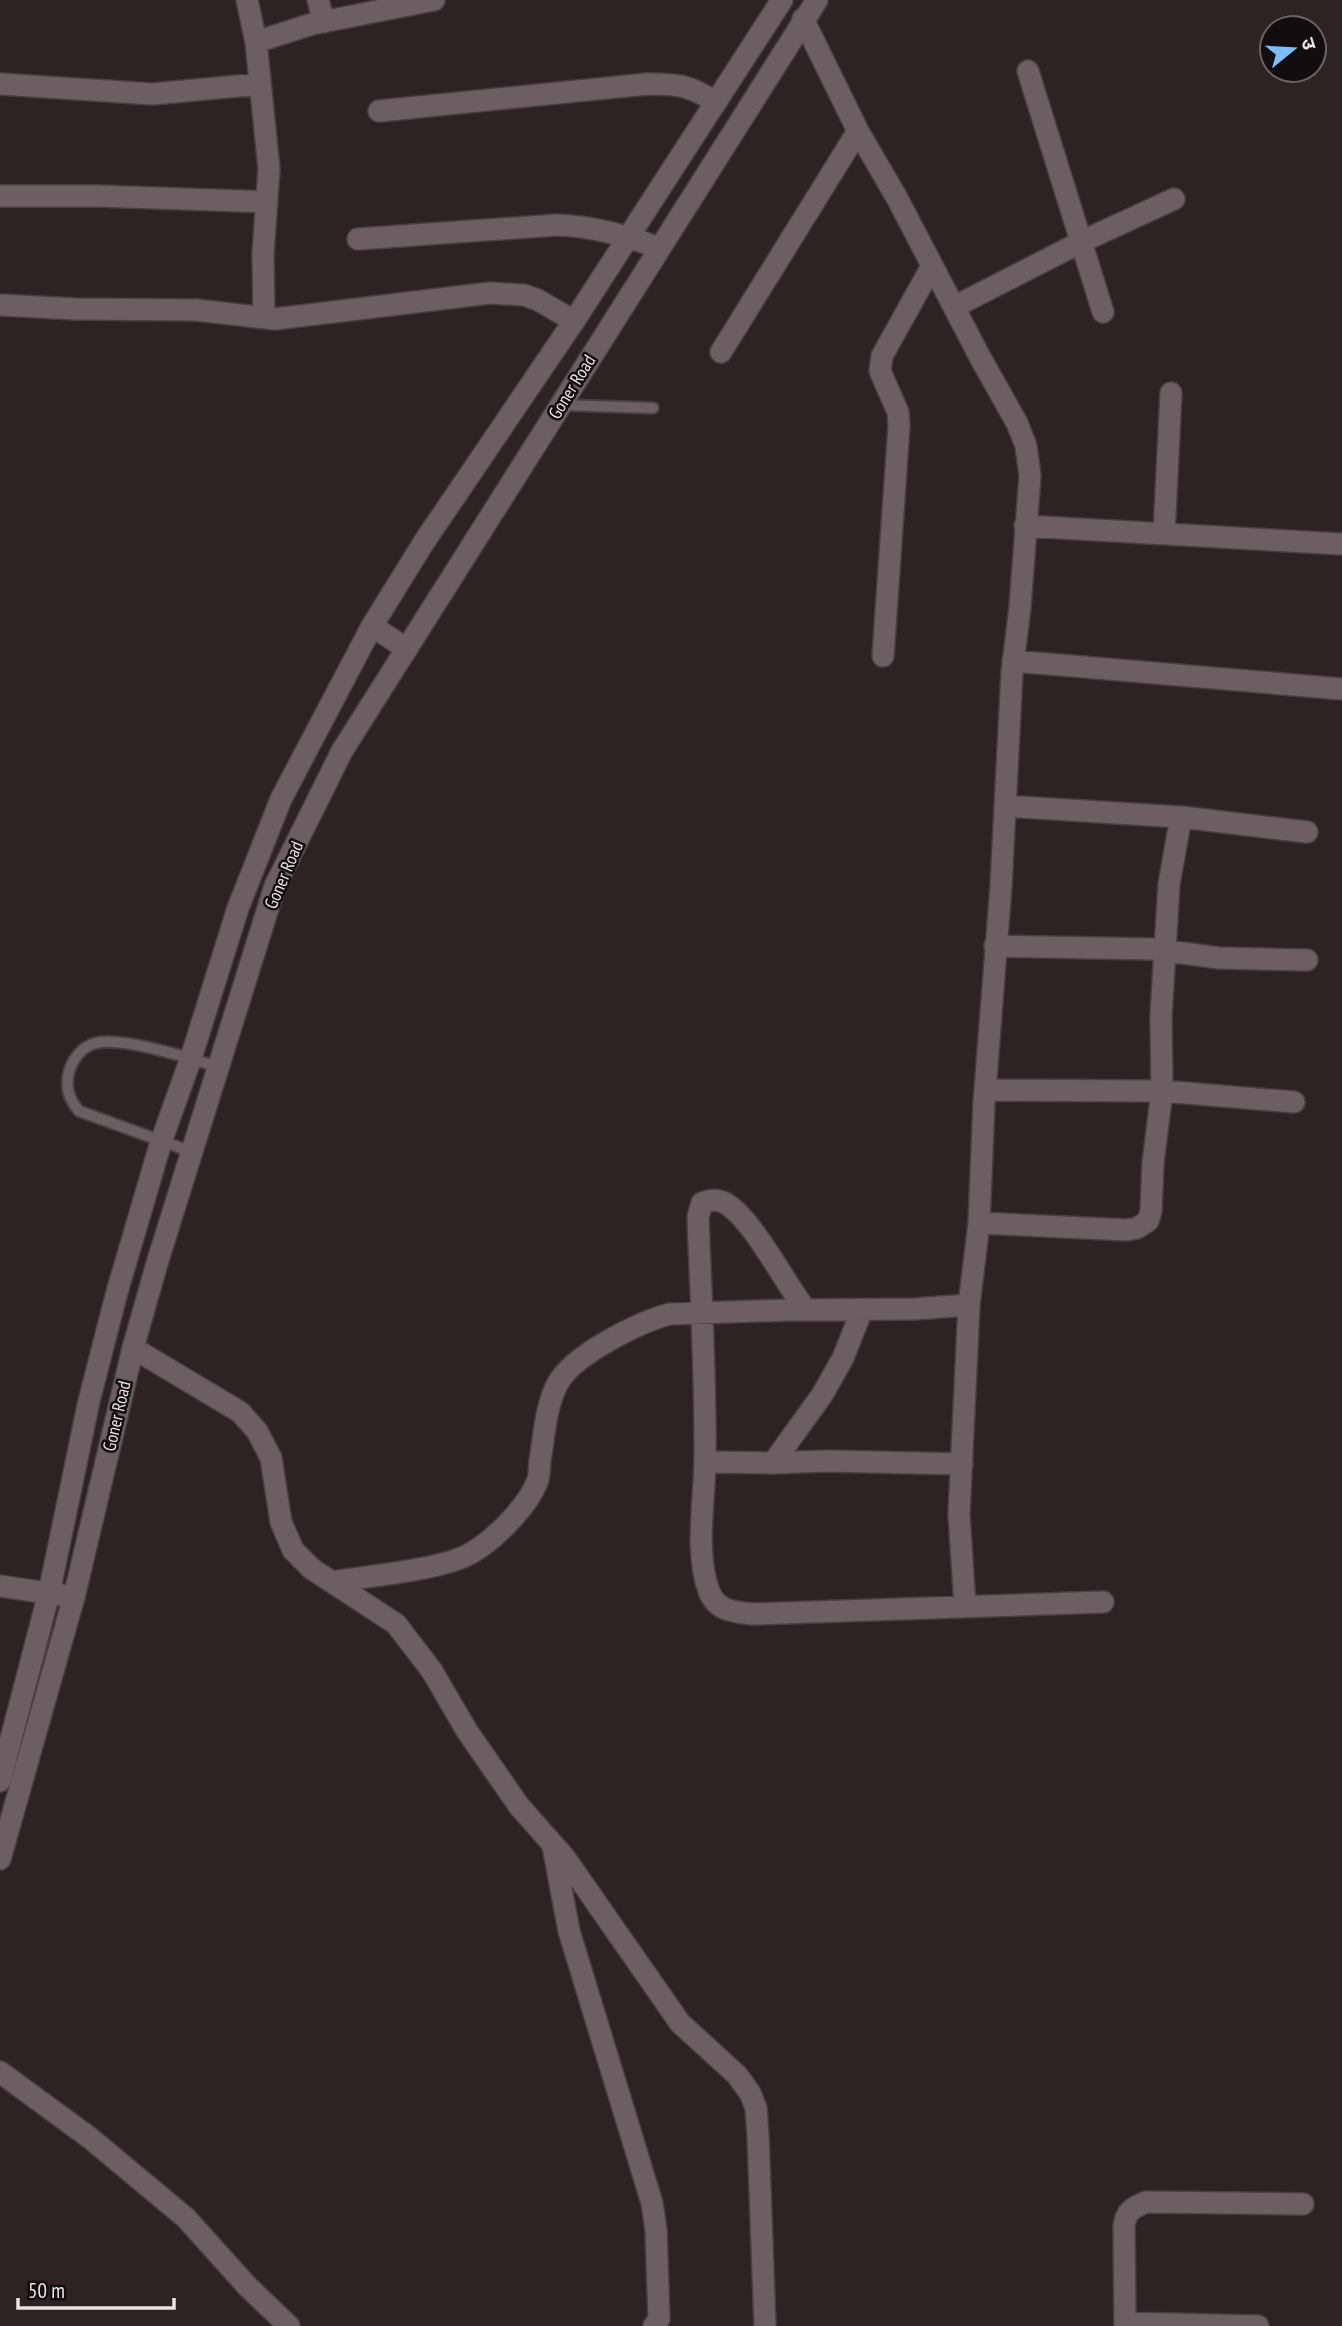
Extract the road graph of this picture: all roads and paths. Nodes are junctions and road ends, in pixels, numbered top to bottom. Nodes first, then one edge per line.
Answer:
1 (247, 0) edge
2 (318, 0) edge
3 (434, 0) edge
4 (817, 0) edge
5 (782, 1) edge
6 (803, 19) junction
7 (324, 22) junction
8 (256, 42) junction
9 (1028, 71) dead end
10 (260, 84) junction
11 (0, 85) edge
12 (716, 102) junction
13 (379, 111) dead end
14 (858, 131) junction
15 (0, 195) edge
16 (1174, 199) dead end
17 (267, 202) junction
18 (629, 237) junction
19 (358, 239) dead end
20 (1083, 242) junction
21 (659, 248) junction
22 (932, 266) junction
23 (0, 305) edge
24 (954, 307) junction
25 (1103, 312) dead end
26 (264, 317) junction
27 (574, 321) junction
28 (721, 352) dead end
29 (1171, 393) dead end
30 (561, 405) junction
31 (653, 408) dead end
32 (1025, 526) junction
33 (1164, 534) junction
34 (1342, 544) edge
35 (372, 626) junction
36 (407, 649) junction
37 (883, 656) dead end
38 (1013, 661) junction
39 (1342, 689) edge
40 (1005, 806) junction
41 (1181, 817) junction
42 (1307, 832) dead end
43 (995, 946) junction
44 (1165, 950) junction
45 (1307, 960) dead end
46 (191, 1058) junction
47 (218, 1067) junction
48 (985, 1090) junction
49 (1161, 1091) junction
50 (1294, 1102) dead end
51 (161, 1142) junction
52 (192, 1152) junction
53 (979, 1223) junction
54 (969, 1305) junction
55 (806, 1310) junction
56 (862, 1310) junction
57 (702, 1313) junction
58 (133, 1348) junction
59 (705, 1462) junction
60 (773, 1463) junction
61 (962, 1464) junction
62 (332, 1582) junction
63 (0, 1586) edge
64 (49, 1592) junction
65 (74, 1597) junction
66 (1103, 1602) dead end
67 (965, 1606) junction
68 (0, 1781) edge
69 (552, 1843) junction
70 (0, 1859) edge
71 (0, 2072) edge
72 (1303, 2204) dead end
73 (1125, 2324) edge
74 (289, 2326) edge
75 (654, 2326) edge
76 (765, 2326) edge
77 (1258, 2326) edge

1 - 8 street
2 - 7 street
3 - 7 street
4 - 6 street, Goner Road
5 - 6 street
5 - 12 street, Goner Road
6 - 14 street
6 - 21 street, Goner Road
7 - 8 street
8 - 10 street
9 - 20 street
10 - 11 street
10 - 17 street
12 - 13 street
12 - 18 street, Goner Road
14 - 22 street
14 - 28 street
15 - 17 street
16 - 20 street
17 - 26 street
18 - 19 street
18 - 21 street
18 - 27 street, Goner Road
20 - 24 street
20 - 25 street
21 - 30 street, Goner Road
22 - 24 street
22 - 37 street
23 - 26 street
24 - 32 street
26 - 27 street
27 - 35 street, Goner Road
29 - 33 street
30 - 31 lane
30 - 36 street, Goner Road
32 - 33 street
32 - 38 street
33 - 34 street
35 - 36 street
35 - 46 street, Goner Road
36 - 47 street, Goner Road
38 - 39 street
38 - 40 street
40 - 41 street
40 - 43 street
41 - 42 street
41 - 44 street
43 - 44 street
43 - 48 street
44 - 45 street
44 - 49 street
46 - 47 lane
46 - 51 street, Goner Road
46 - 51 lane
47 - 52 street, Goner Road
48 - 49 street
48 - 53 street
49 - 50 street
49 - 53 street
51 - 52 lane
51 - 64 street, Goner Road
52 - 58 street, Goner Road
53 - 54 street
54 - 56 street
54 - 61 street
55 - 56 street
55 - 57 street
55 - 57 street
56 - 60 street
57 - 59 street
57 - 62 street
58 - 62 street
58 - 65 street, Goner Road
59 - 60 street
59 - 67 street
60 - 61 street
61 - 67 street
62 - 69 street
63 - 64 street
64 - 65 street
64 - 68 street, Goner Road
65 - 70 street, Goner Road
66 - 67 street
69 - 75 street
69 - 76 street
71 - 74 street
72 - 73 street
73 - 77 street

